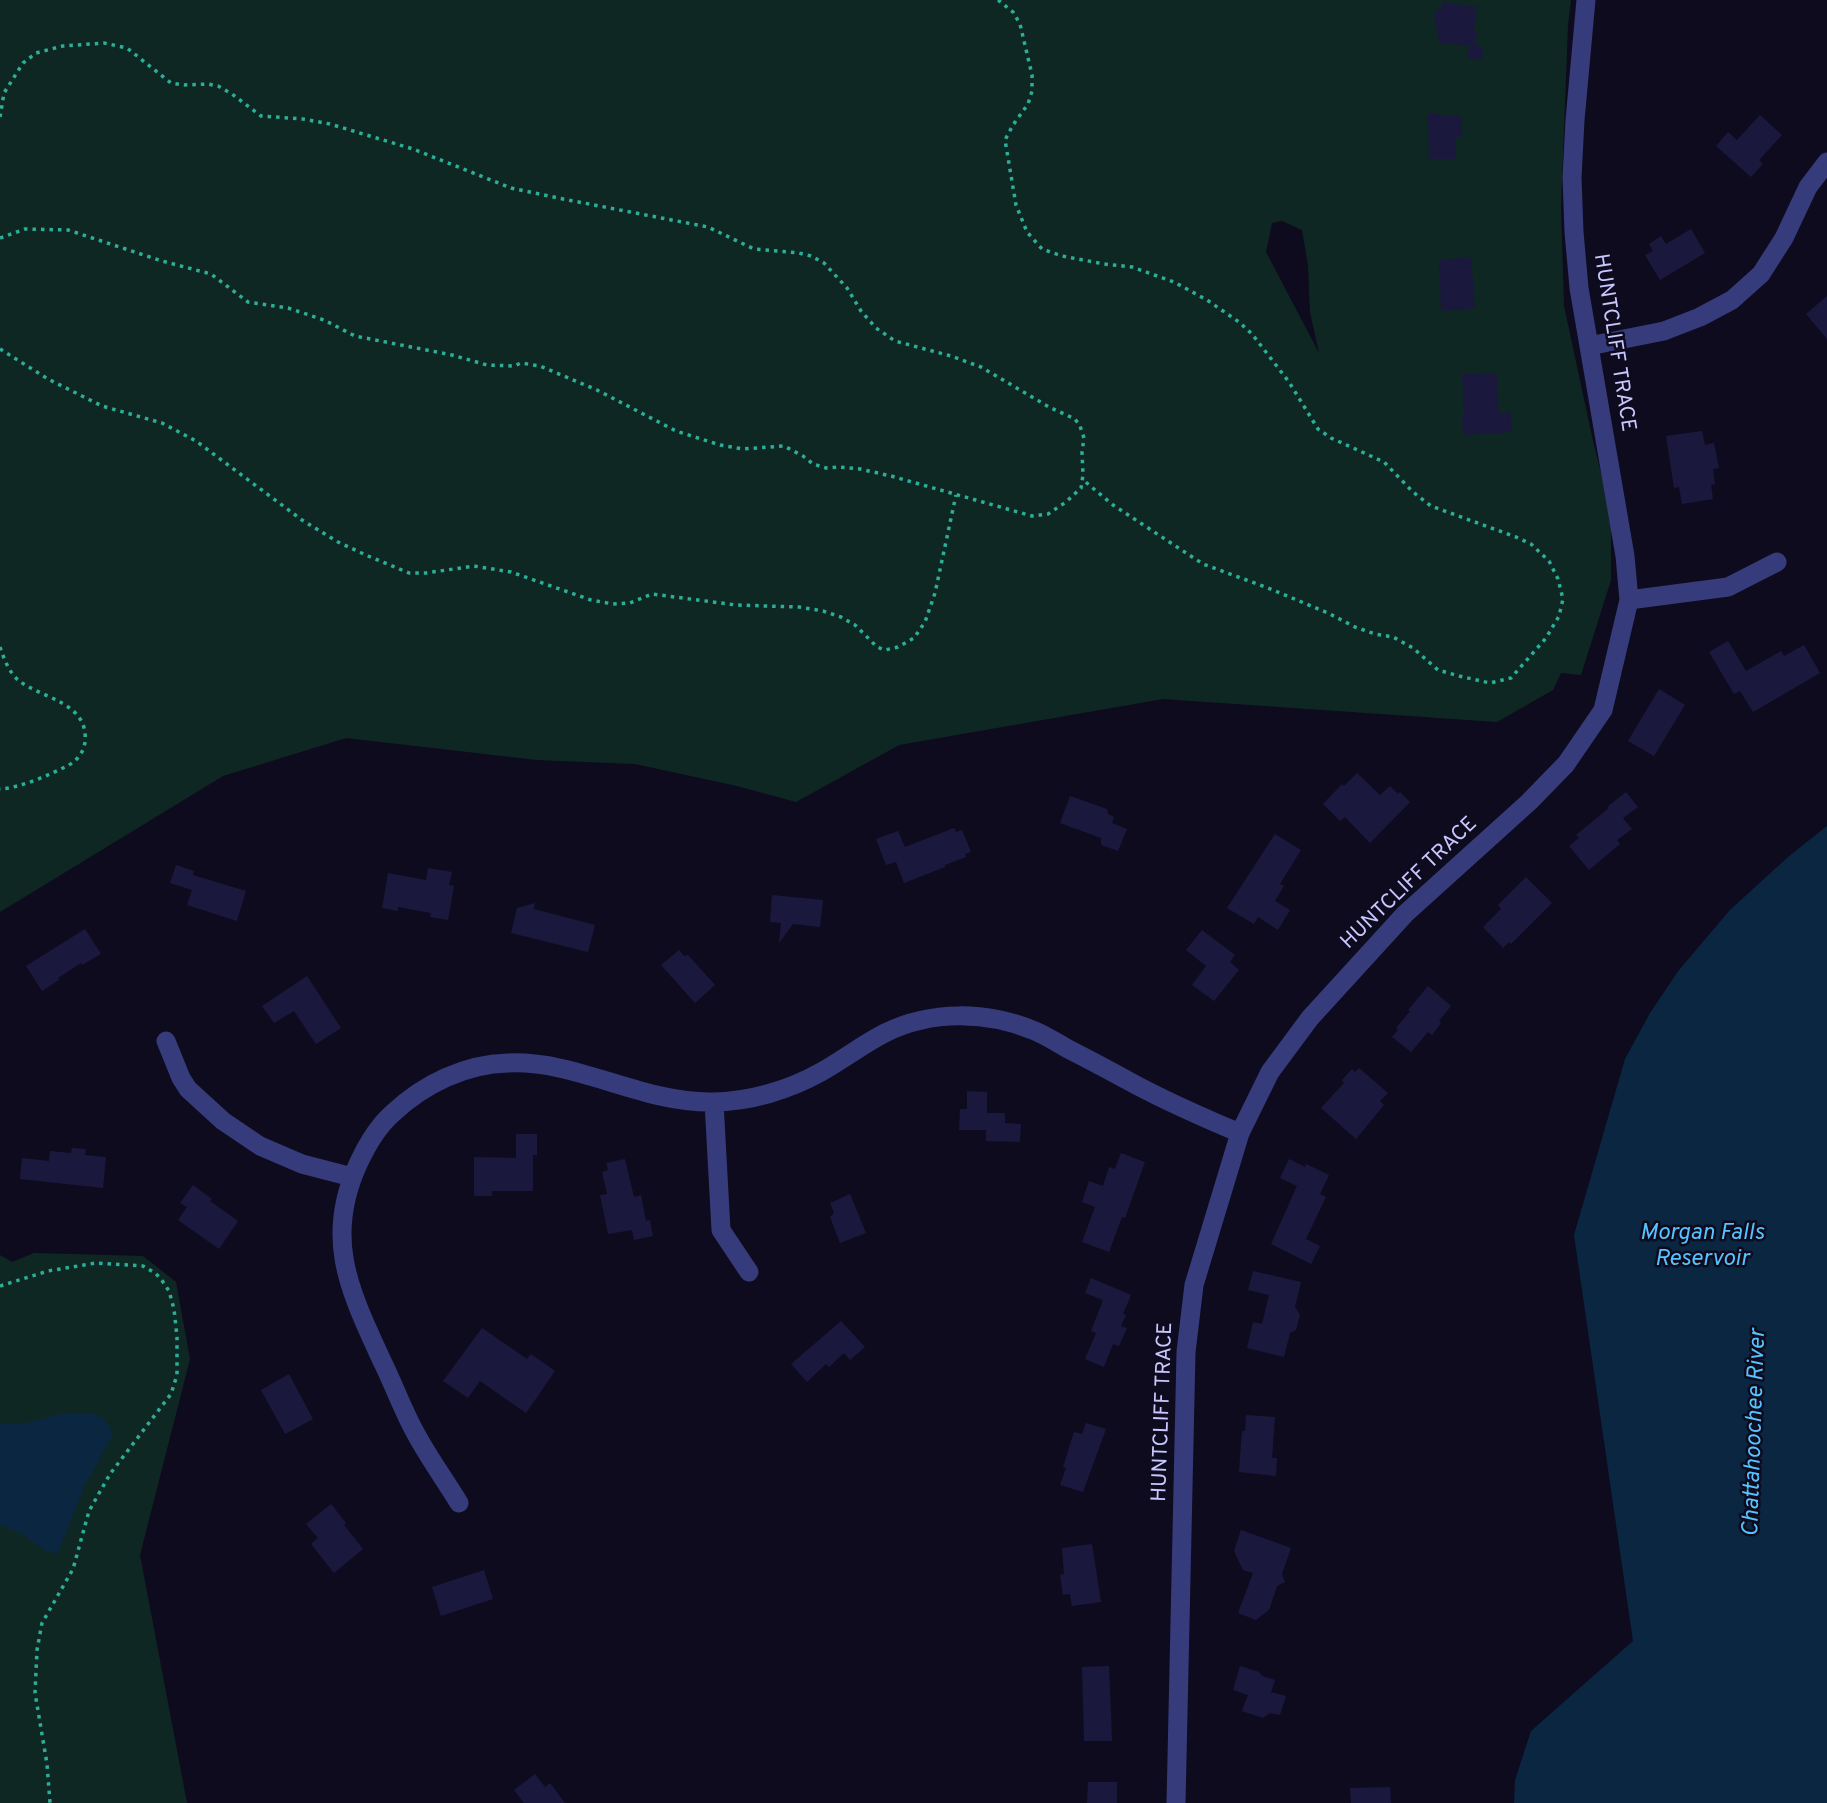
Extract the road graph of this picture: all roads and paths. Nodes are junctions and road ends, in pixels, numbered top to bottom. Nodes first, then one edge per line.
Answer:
1 (998, 0) edge
2 (1586, 0) edge
3 (0, 117) edge
4 (1827, 162) edge
5 (0, 237) edge
6 (1589, 346) junction
7 (0, 349) edge
8 (1082, 480) junction
9 (956, 494) junction
10 (1777, 562) dead end
11 (1629, 600) junction
12 (0, 647) edge
13 (0, 789) edge
14 (166, 1041) dead end
15 (714, 1102) junction
16 (1240, 1133) junction
17 (352, 1177) junction
18 (749, 1272) dead end
19 (0, 1286) edge
20 (459, 1503) dead end
21 (50, 1803) edge
22 (1176, 1803) edge

1 - 8 path
2 - 6 street, HUNTCLIFF TRACE
3 - 8 path
4 - 6 street
5 - 9 path
6 - 11 street, HUNTCLIFF TRACE
7 - 9 path
8 - 9 path
10 - 11 street
11 - 16 street, HUNTCLIFF TRACE
12 - 13 path
14 - 17 street
15 - 16 street
15 - 17 street
15 - 18 street
16 - 22 street, HUNTCLIFF TRACE
17 - 20 street
19 - 21 path

